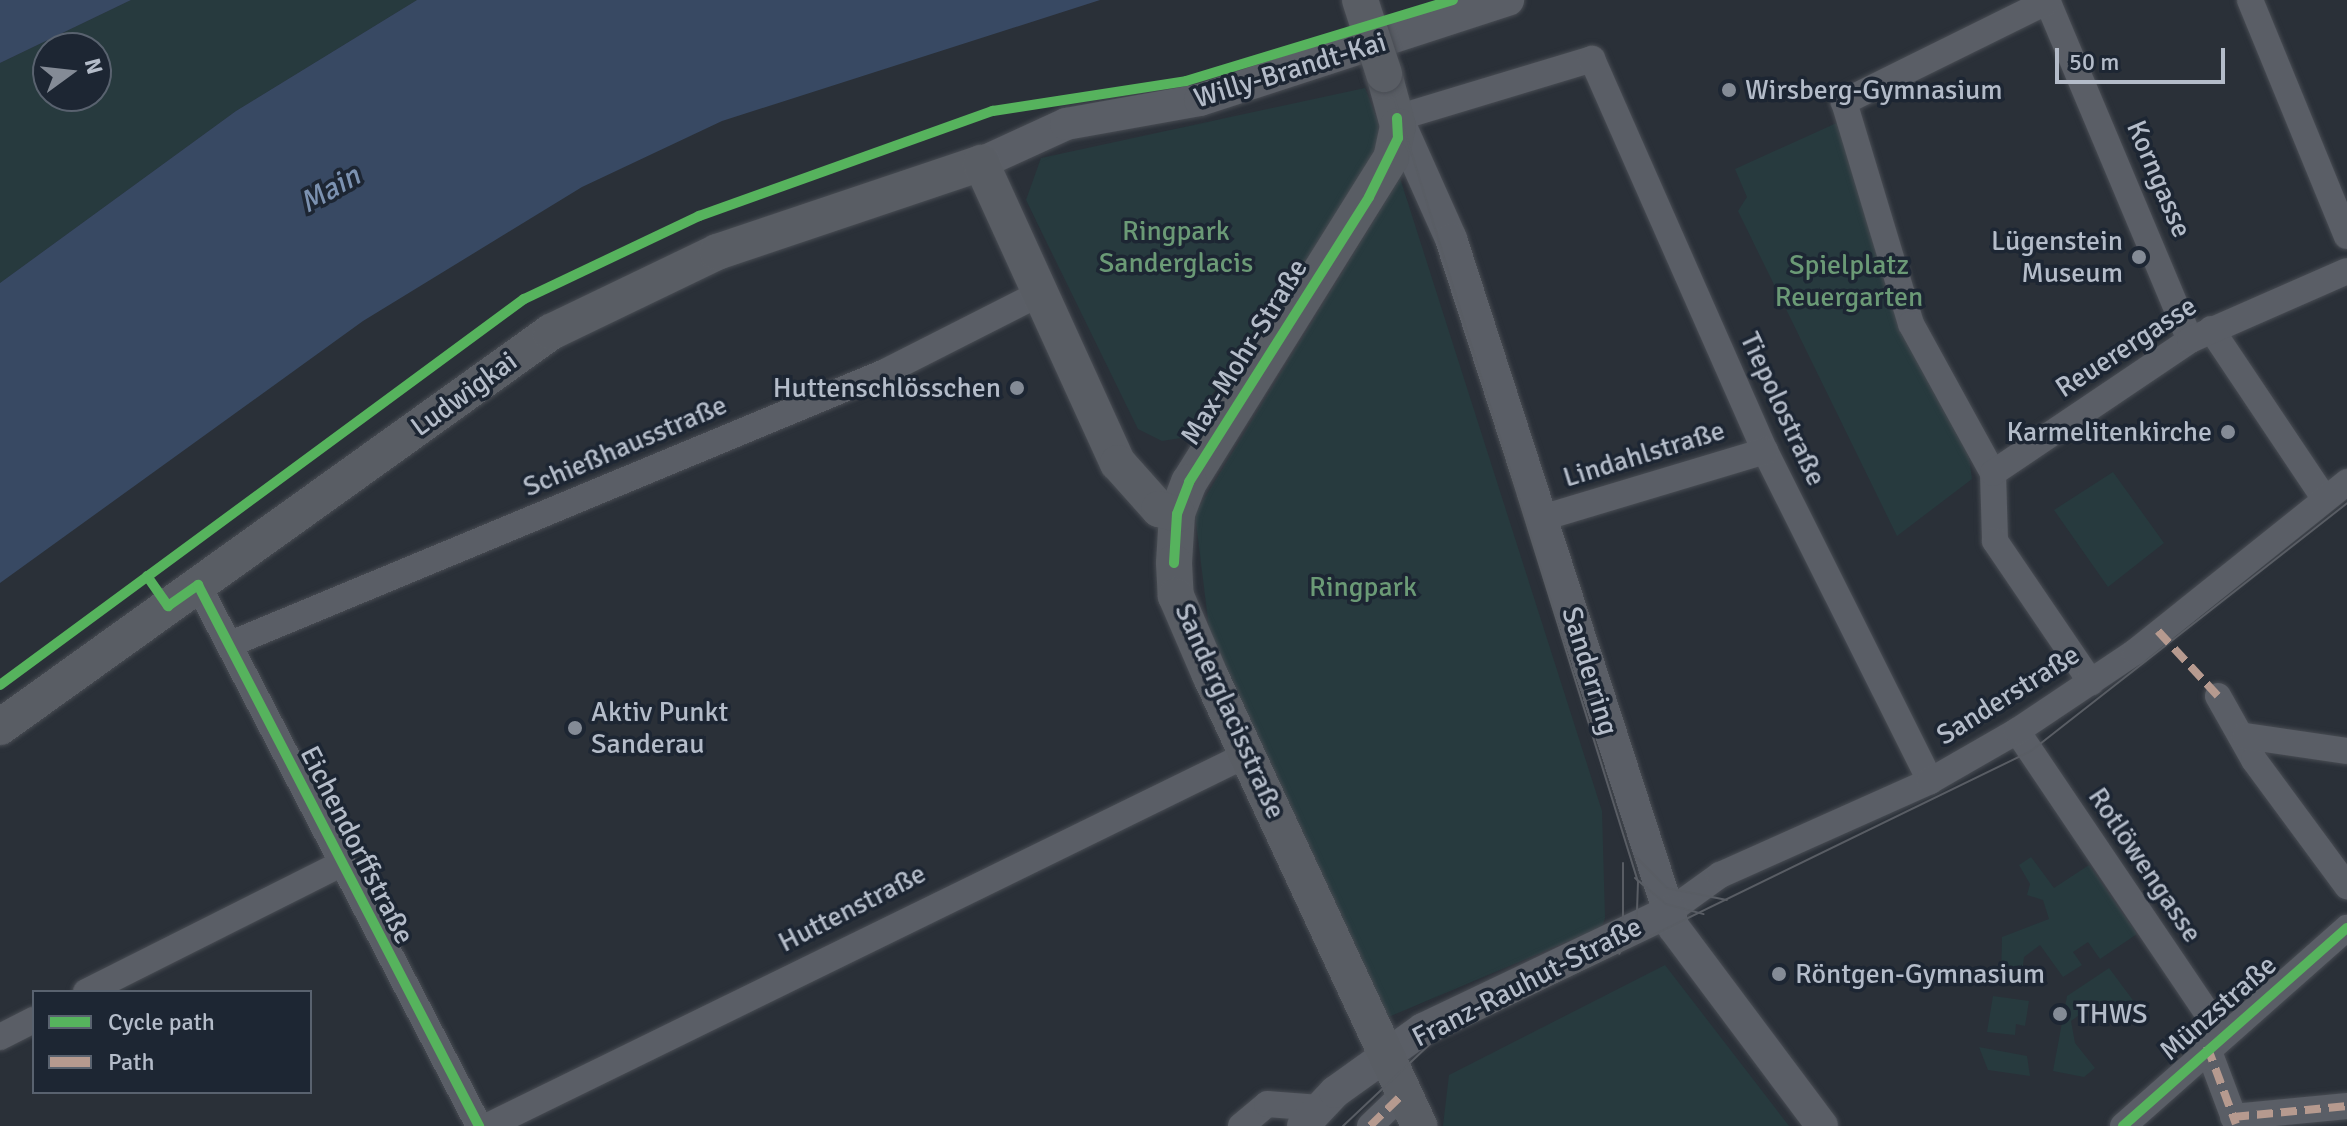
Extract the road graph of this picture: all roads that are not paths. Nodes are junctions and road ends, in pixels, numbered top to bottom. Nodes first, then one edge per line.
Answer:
1 (1360, 0) edge
2 (1508, 0) edge
3 (2250, 0) edge
4 (2048, 1) edge
5 (1397, 118) junction
6 (1391, 158) junction
7 (981, 163) junction
8 (1426, 179) junction
9 (2347, 236) edge
10 (2347, 271) edge
11 (1037, 295) junction
12 (2200, 334) junction
13 (1765, 451) junction
14 (1993, 473) junction
15 (2347, 482) edge
16 (2324, 498) junction
17 (1177, 514) junction
18 (1542, 518) junction
19 (198, 585) junction
20 (233, 643) junction
21 (2091, 682) junction
22 (2218, 696) dead end
23 (0, 727) edge
24 (2017, 731) junction
25 (2245, 736) junction
26 (2347, 751) edge
27 (1248, 754) junction
28 (1930, 781) junction
29 (340, 864) junction
30 (2347, 886) edge
31 (1670, 911) junction
32 (2347, 928) edge
33 (90, 990) edge
34 (32, 1021) edge
35 (0, 1037) edge
36 (2214, 1040) junction
37 (1385, 1057) junction
38 (1403, 1094) junction
39 (2347, 1106) edge
40 (1311, 1117) edge
41 (2235, 1122) edge
42 (479, 1126) edge
43 (488, 1126) edge
44 (1241, 1126) edge
45 (1370, 1126) edge
46 (1419, 1126) edge
47 (1822, 1126) edge
48 (2123, 1126) edge

1 - 5 main road, bridge
2 - 7 street, Willy-Brandt-Kai
3 - 9 street
4 - 12 street, Korngasse
4 - 14 street
5 - 6 main road
5 - 8 street, Sanderring
5 - 13 street, Tiepolostraße
6 - 8 street
6 - 17 main road, Max-Mohr-Straße
7 - 11 main road
7 - 19 main road, Ludwigkai
8 - 18 street, Sanderring
10 - 12 street, Reuerergasse
11 - 17 main road
11 - 20 street, Schießhausstraße
12 - 14 street, Reuerergasse
12 - 16 street, Korngasse
13 - 18 street, Lindahlstraße
13 - 28 street, Tiepolostraße
14 - 21 street
15 - 16 street, Sanderstraße
16 - 21 street, Sanderstraße
17 - 27 main road, Sanderglacisstraße
18 - 31 street, Sanderring
19 - 20 street, Eichendorffstraße
19 - 23 main road, Ludwigkai
20 - 29 street, Eichendorffstraße
21 - 24 street, Sanderstraße
22 - 25 street
24 - 28 street, Sanderstraße
24 - 36 street, Rotlöwengasse
25 - 26 street
25 - 30 street
27 - 37 main road, Sanderglacisstraße
27 - 43 street, Huttenstraße
28 - 31 street, Sanderstraße
29 - 33 street
29 - 42 street, Eichendorffstraße
31 - 37 street, Franz-Rauhut-Straße
31 - 47 street, Sanderring
32 - 36 street, Münzstraße
34 - 35 street
36 - 41 street, Rotlöwengasse
36 - 48 street, Münzstraße
37 - 38 main road, Sanderglacisstraße
37 - 40 street, Franz-Rauhut-Straße
38 - 45 street
38 - 46 main road, Sanderglacisstraße
39 - 41 street
40 - 44 street

